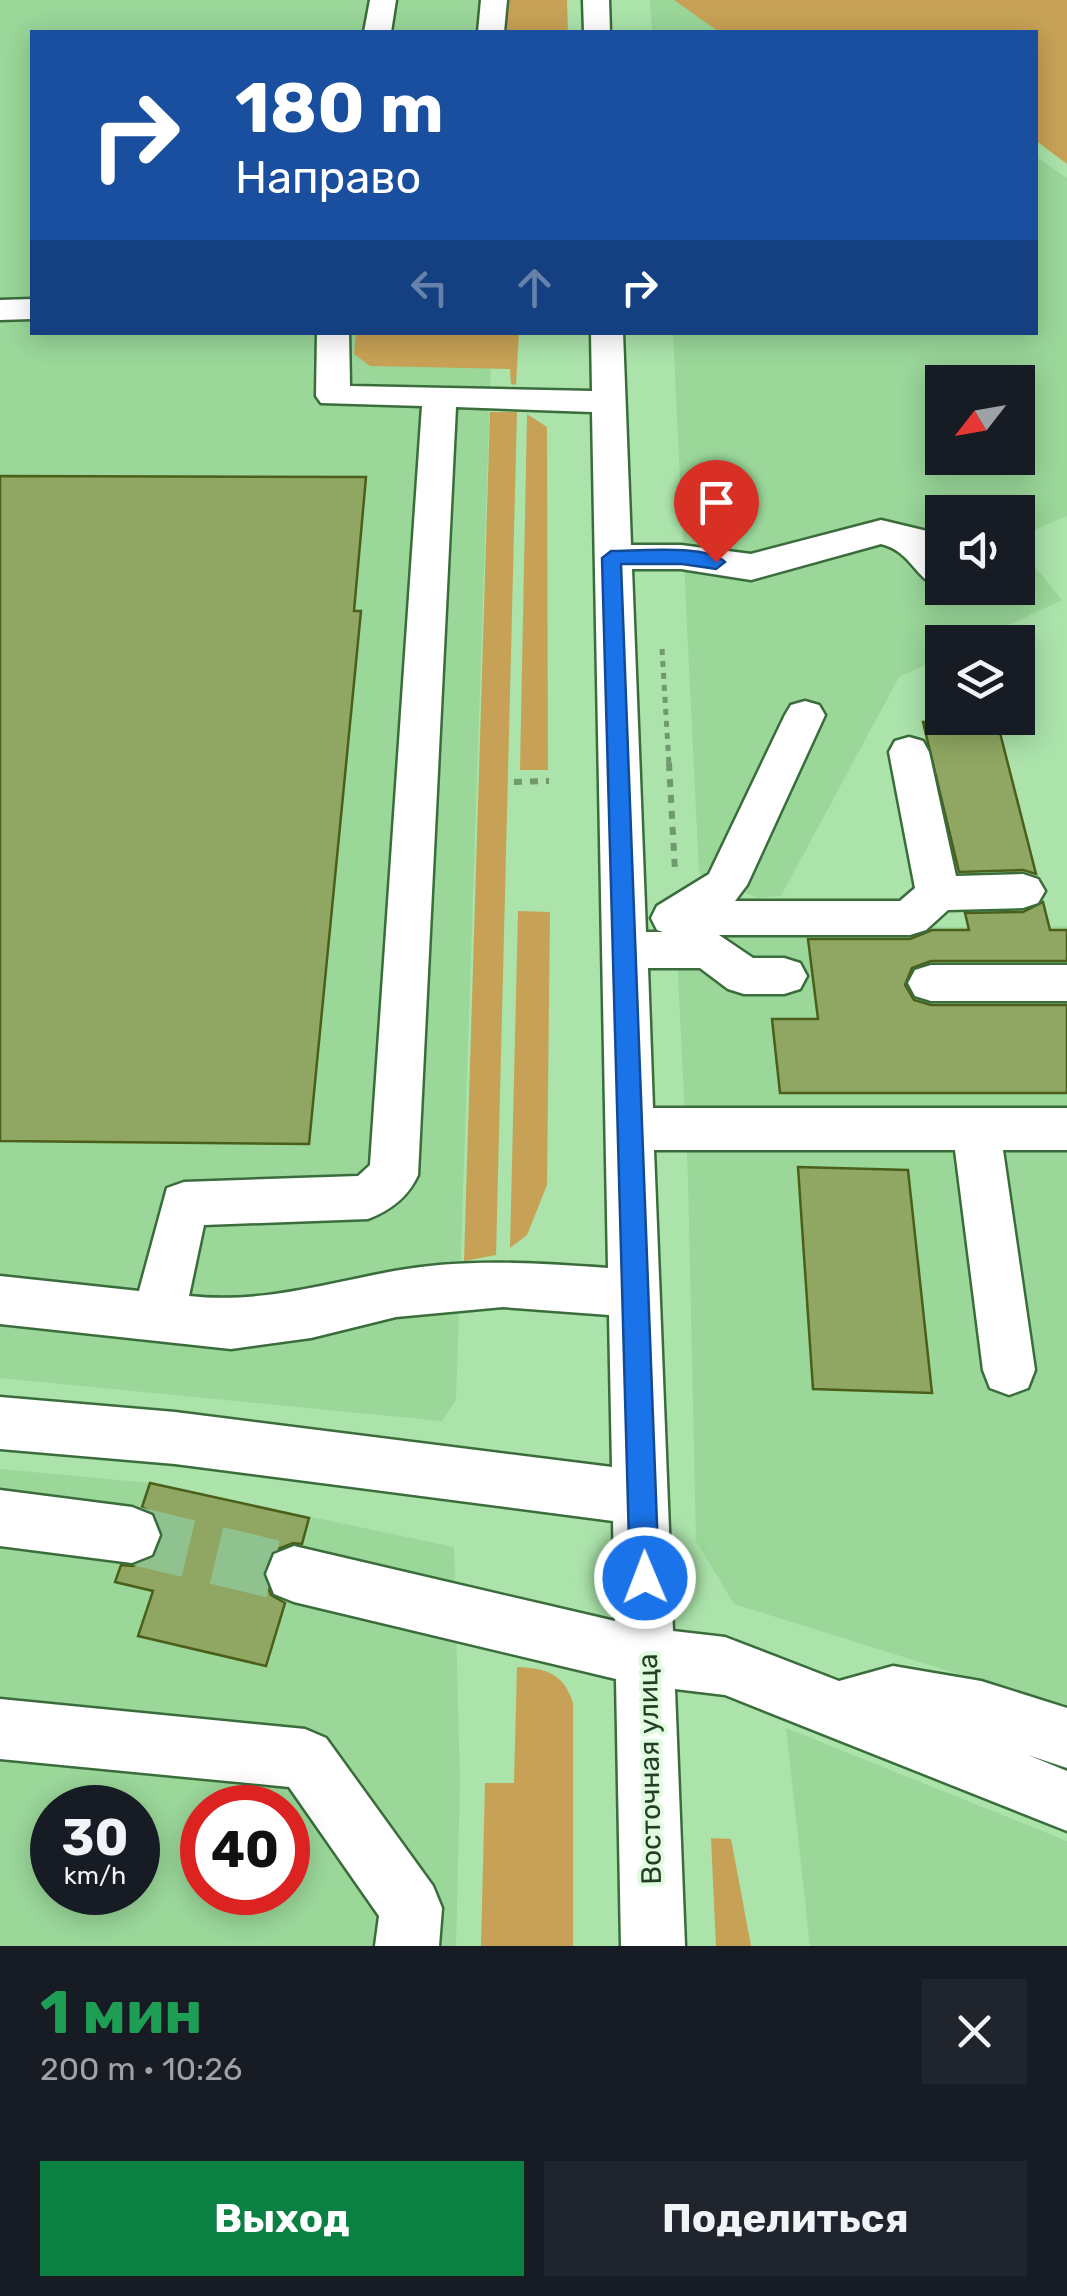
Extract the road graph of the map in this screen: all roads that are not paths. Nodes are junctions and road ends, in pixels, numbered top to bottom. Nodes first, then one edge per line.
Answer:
1 (383, 0) edge
2 (494, 0) edge
3 (596, 0) edge
4 (378, 30) edge
5 (491, 30) edge
6 (598, 30) edge
7 (30, 309) edge
8 (0, 310) edge
9 (333, 335) edge
10 (607, 335) edge
11 (440, 396) junction
12 (608, 402) junction
13 (925, 554) edge
14 (611, 558) junction
15 (804, 715) dead end
16 (909, 752) dead end
17 (1024, 891) dead end
18 (938, 893) junction
19 (677, 918) junction
20 (621, 935) junction
21 (784, 976) dead end
22 (931, 982) dead end
23 (1067, 982) edge
24 (628, 1129) junction
25 (976, 1129) junction
26 (1067, 1130) edge
27 (636, 1293) junction
28 (0, 1300) edge
29 (158, 1315) junction
30 (1009, 1370) dead end
31 (0, 1423) edge
32 (643, 1498) junction
33 (0, 1518) edge
34 (132, 1535) tunnel mouth
35 (294, 1574) tunnel mouth
36 (646, 1657) junction
37 (841, 1710) junction
38 (0, 1730) edge
39 (1067, 1738) edge
40 (1067, 1801) edge
41 (406, 1946) edge
42 (653, 1946) edge

1 - 4 street
2 - 5 street
3 - 6 street
7 - 8 street
9 - 11 street
10 - 12 street, Восточная улица
11 - 12 street
11 - 29 street
12 - 14 street, Восточная улица
13 - 14 street
14 - 20 street, Восточная улица
15 - 19 street
16 - 18 street
17 - 18 street
18 - 19 street
19 - 20 street
20 - 21 street
20 - 24 street, Восточная улица
22 - 23 street
24 - 25 street
24 - 27 street, Восточная улица
25 - 26 street
25 - 30 street
27 - 29 street
27 - 32 street, Восточная улица
28 - 29 street
31 - 32 street
32 - 36 street, Восточная улица
33 - 34 street
35 - 36 street
36 - 37 street
36 - 42 street, Восточная улица
37 - 39 street
37 - 40 street
38 - 41 street

